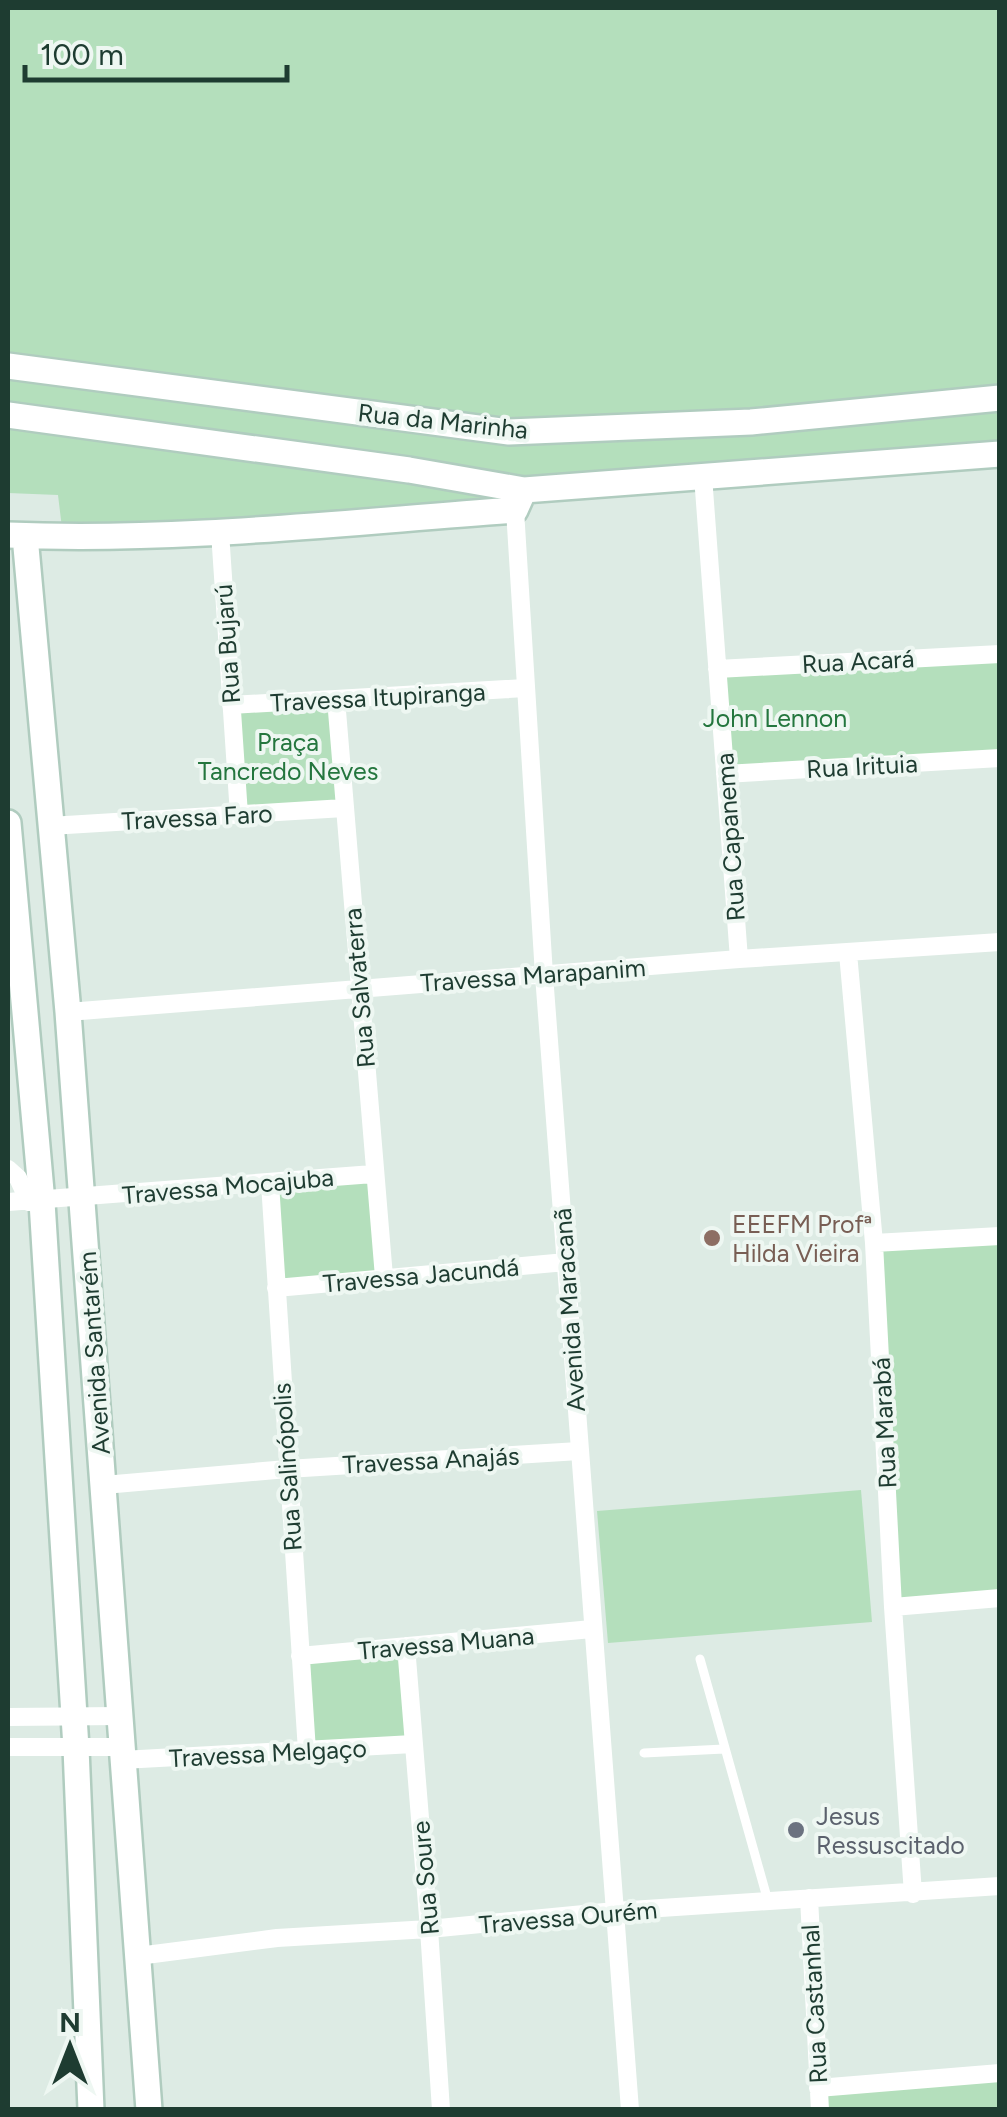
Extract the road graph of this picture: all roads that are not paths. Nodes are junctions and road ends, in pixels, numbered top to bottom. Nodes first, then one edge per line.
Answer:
1 (8, 366) edge
2 (1000, 398) edge
3 (8, 414) edge
4 (1000, 454) edge
5 (704, 476) junction
6 (520, 500) junction
7 (220, 532) junction
8 (16, 535) edge
9 (19, 593) edge
10 (1000, 654) edge
11 (717, 669) junction
12 (525, 688) junction
13 (336, 699) junction
14 (231, 706) junction
15 (1000, 758) edge
16 (725, 774) junction
17 (344, 808) junction
18 (239, 815) junction
19 (8, 823) edge
20 (50, 826) junction
21 (1000, 942) edge
22 (848, 952) junction
23 (739, 958) junction
24 (544, 974) junction
25 (359, 988) junction
26 (68, 1012) junction
27 (8, 1169) edge
28 (374, 1174) junction
29 (270, 1183) junction
30 (82, 1198) junction
31 (8, 1202) edge
32 (35, 1202) junction
33 (1000, 1236) edge
34 (874, 1243) junction
35 (566, 1262) junction
36 (384, 1277) junction
37 (276, 1288) junction
38 (579, 1451) junction
39 (286, 1469) junction
40 (104, 1486) junction
41 (1000, 1598) edge
42 (893, 1606) junction
43 (592, 1629) junction
44 (406, 1646) junction
45 (300, 1656) junction
46 (700, 1659) dead end
47 (120, 1716) junction
48 (8, 1717) edge
49 (74, 1718) junction
50 (413, 1744) junction
51 (8, 1747) edge
52 (76, 1748) junction
53 (724, 1749) junction
54 (307, 1751) junction
55 (644, 1753) dead end
56 (122, 1754) junction
57 (1000, 1886) edge
58 (913, 1894) junction
59 (809, 1898) junction
60 (768, 1901) junction
61 (616, 1911) junction
62 (430, 1929) junction
63 (138, 1956) junction
64 (1000, 2073) edge
65 (818, 2088) junction
66 (91, 2110) edge
67 (149, 2110) edge
68 (440, 2110) edge
69 (630, 2110) edge
70 (820, 2110) edge

1 - 2 street, Rua da Marinha
3 - 6 street, Rua da Marinha
4 - 5 street, Rua da Marinha
5 - 6 street, Rua da Marinha
5 - 11 street, Rua Capanema
6 - 7 street, Rua da Marinha
6 - 12 street, Avenida Maracanã
7 - 8 street, Rua da Marinha
7 - 14 street, Rua Bujarú
8 - 9 street, Avenida Santarém
9 - 20 street, Avenida Santarém
10 - 11 street, Rua Acará
11 - 16 street, Rua Capanema
12 - 13 street, Travessa Itupiranga
12 - 24 street, Avenida Maracanã
13 - 14 street, Travessa Itupiranga
13 - 17 street, Rua Salvaterra
14 - 18 street, Rua Bujarú
15 - 16 street, Rua Irituia
16 - 23 street, Rua Capanema
17 - 18 street, Travessa Faro
17 - 25 street, Rua Salvaterra
18 - 20 street, Travessa Faro
19 - 32 street, Avenida Santarém
20 - 26 street, Avenida Santarém
21 - 22 street, Travessa Marapanim
22 - 23 street, Travessa Marapanim
22 - 34 street, Rua Marabá
23 - 24 street, Travessa Marapanim
24 - 25 street, Travessa Marapanim
24 - 35 street, Avenida Maracanã
25 - 26 street, Travessa Marapanim
25 - 28 street, Rua Salvaterra
26 - 30 street, Avenida Santarém
27 - 32 street
28 - 29 street, Travessa Mocajuba
28 - 36 street, Rua Salvaterra
29 - 30 street, Travessa Mocajuba
29 - 37 street, Rua Salinópolis
30 - 32 street, Travessa Mocajuba
30 - 40 street, Avenida Santarém
31 - 32 street, Travessa Mocajuba
32 - 49 street, Avenida Santarém
33 - 34 street
34 - 42 street, Rua Marabá
35 - 36 street, Travessa Jacundá
35 - 38 street, Avenida Maracanã
36 - 37 street, Travessa Jacundá
37 - 39 street, Rua Salinópolis
38 - 39 street, Travessa Anajás
38 - 43 street, Avenida Maracanã
39 - 40 street, Travessa Anajás
39 - 45 street, Rua Salinópolis
40 - 47 street, Avenida Santarém
41 - 42 street
42 - 58 street, Rua Marabá
43 - 44 street, Travessa Muana
43 - 61 street, Avenida Maracanã
44 - 45 street, Travessa Muana
44 - 50 street, Rua Soure
45 - 54 street, Rua Salinópolis
46 - 53 lane
47 - 49 street
47 - 56 street, Avenida Santarém
48 - 49 street
49 - 52 street, Avenida Santarém
50 - 54 street, Travessa Melgaço
50 - 62 street, Rua Soure
51 - 52 street, Travessa Melgaço
52 - 56 street, Travessa Melgaço
52 - 66 street, Avenida Santarém
53 - 55 lane
53 - 60 lane
54 - 56 street, Travessa Melgaço
56 - 63 street, Avenida Santarém
57 - 58 street, Travessa Ourém
58 - 59 street, Travessa Ourém
59 - 60 street, Travessa Ourém
59 - 65 street, Rua Castanhal
60 - 61 street, Travessa Ourém
61 - 62 street, Travessa Ourém
61 - 69 street, Avenida Maracanã
62 - 63 street, Travessa Ourém
62 - 68 street, Rua Soure
63 - 67 street, Avenida Santarém
64 - 65 street
65 - 70 street, Rua Castanhal

